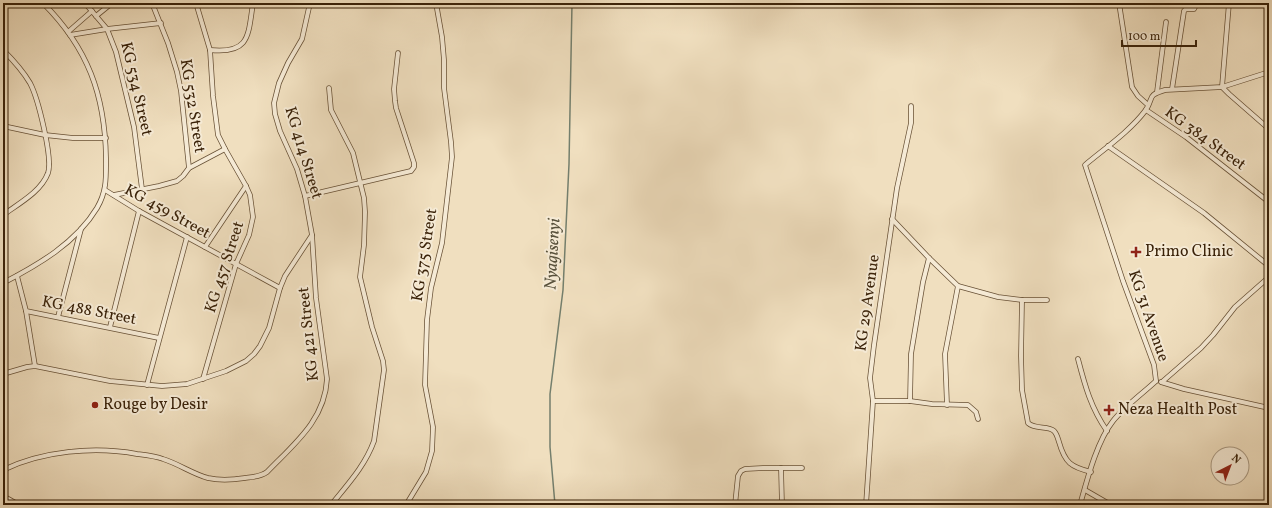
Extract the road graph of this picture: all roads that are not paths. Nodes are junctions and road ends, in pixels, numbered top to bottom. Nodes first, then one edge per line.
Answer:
1 (43, 3) edge
2 (85, 3) edge
3 (112, 3) edge
4 (152, 3) edge
5 (196, 3) edge
6 (253, 3) edge
7 (310, 3) edge
8 (436, 3) edge
9 (1119, 3) edge
10 (1197, 3) edge
11 (1229, 3) edge
12 (92, 11) junction
13 (96, 16) junction
14 (1166, 22) dead end
15 (161, 23) junction
16 (107, 29) junction
17 (69, 33) junction
18 (3, 50) edge
19 (210, 50) junction
20 (398, 53) dead end
21 (1269, 72) edge
22 (1222, 87) junction
23 (329, 88) dead end
24 (1172, 89) junction
25 (1157, 92) junction
26 (1148, 105) junction
27 (911, 106) dead end
28 (1146, 110) junction
29 (3, 126) edge
30 (1269, 129) edge
31 (45, 135) junction
32 (106, 138) junction
33 (1108, 146) junction
34 (225, 149) junction
35 (189, 168) junction
36 (360, 183) junction
37 (246, 186) junction
38 (142, 189) junction
39 (105, 190) junction
40 (113, 195) junction
41 (305, 196) junction
42 (1269, 202) edge
43 (139, 211) junction
44 (3, 215) edge
45 (892, 219) junction
46 (81, 228) junction
47 (312, 235) junction
48 (187, 237) junction
49 (205, 247) junction
50 (929, 258) junction
51 (236, 264) junction
52 (1269, 266) edge
53 (17, 276) junction
54 (1269, 277) edge
55 (3, 283) edge
56 (958, 286) junction
57 (280, 288) junction
58 (1022, 300) junction
59 (1047, 300) dead end
60 (26, 311) junction
61 (58, 317) junction
62 (110, 327) junction
63 (159, 338) junction
64 (1078, 359) dead end
65 (35, 366) junction
66 (3, 374) edge
67 (203, 379) junction
68 (1156, 381) junction
69 (1162, 382) junction
70 (147, 385) junction
71 (873, 401) junction
72 (910, 401) junction
73 (947, 405) junction
74 (1269, 408) edge
75 (978, 419) dead end
76 (1107, 431) junction
77 (781, 468) junction
78 (802, 468) dead end
79 (3, 470) edge
80 (1091, 472) junction
81 (1085, 490) junction
82 (3, 496) edge
83 (19, 505) edge
84 (63, 505) edge
85 (79, 505) edge
86 (331, 505) edge
87 (406, 505) edge
88 (735, 505) edge
89 (782, 505) edge
90 (866, 505) edge
91 (1080, 505) edge
92 (1111, 505) edge

1 - 17 street
2 - 12 street, KG 534 Street
3 - 13 street
4 - 15 street, KG 532 Street
5 - 19 street, KG 457 Street
6 - 19 street
7 - 41 street, KG 414 Street
8 - 87 street, KG 375 Street
9 - 26 street
10 - 24 street
11 - 22 street
12 - 13 street, KG 534 Street
12 - 17 street
13 - 16 street, KG 534 Street
14 - 25 street
15 - 16 street
15 - 35 street, KG 532 Street
16 - 17 street
16 - 38 street, KG 534 Street
17 - 32 street
18 - 31 street
19 - 34 street, KG 457 Street
20 - 36 street
21 - 22 street
22 - 24 street
22 - 30 street
23 - 36 street
24 - 25 street
25 - 26 street, KG 31 Avenue
26 - 28 street, KG 31 Avenue
27 - 45 street, KG 29 Avenue
28 - 33 street, KG 31 Avenue
28 - 42 street, KG 384 Street
29 - 31 street
31 - 32 street
31 - 44 street
32 - 39 street
33 - 52 street
33 - 68 street, KG 31 Avenue
34 - 35 street
34 - 37 street, KG 457 Street
35 - 38 street
36 - 41 street
36 - 86 street
37 - 49 street
37 - 51 street, KG 457 Street
38 - 40 street
39 - 40 street, KG 459 Street
39 - 46 street
40 - 43 street, KG 459 Street
41 - 47 street, KG 414 Street
43 - 48 street, KG 459 Street
43 - 62 street
45 - 50 street
45 - 71 street, KG 29 Avenue
46 - 53 street
46 - 61 street
47 - 57 street
47 - 79 street, KG 421 Street
48 - 49 street, KG 459 Street
48 - 63 street
49 - 51 street, KG 459 Street
50 - 56 street
50 - 72 street
51 - 57 street, KG 459 Street
51 - 67 street, KG 457 Street
53 - 55 street
53 - 60 street, KG 488 Street
54 - 69 street
56 - 58 street
56 - 73 street
57 - 67 street
58 - 59 street
58 - 80 street
60 - 61 street, KG 488 Street
60 - 65 street
61 - 62 street, KG 488 Street
62 - 63 street, KG 488 Street
63 - 70 street
64 - 76 street
65 - 66 street
65 - 70 street
67 - 70 street
68 - 69 street
68 - 76 street, KG 31 Avenue
69 - 74 street
71 - 72 street
71 - 90 street, KG 29 Avenue
72 - 73 street
73 - 75 street
76 - 80 street, KG 31 Avenue
77 - 78 street
77 - 88 street
77 - 89 street
80 - 81 street, KG 31 Avenue
81 - 91 street, KG 31 Avenue
81 - 92 street
82 - 83 street
84 - 85 street

